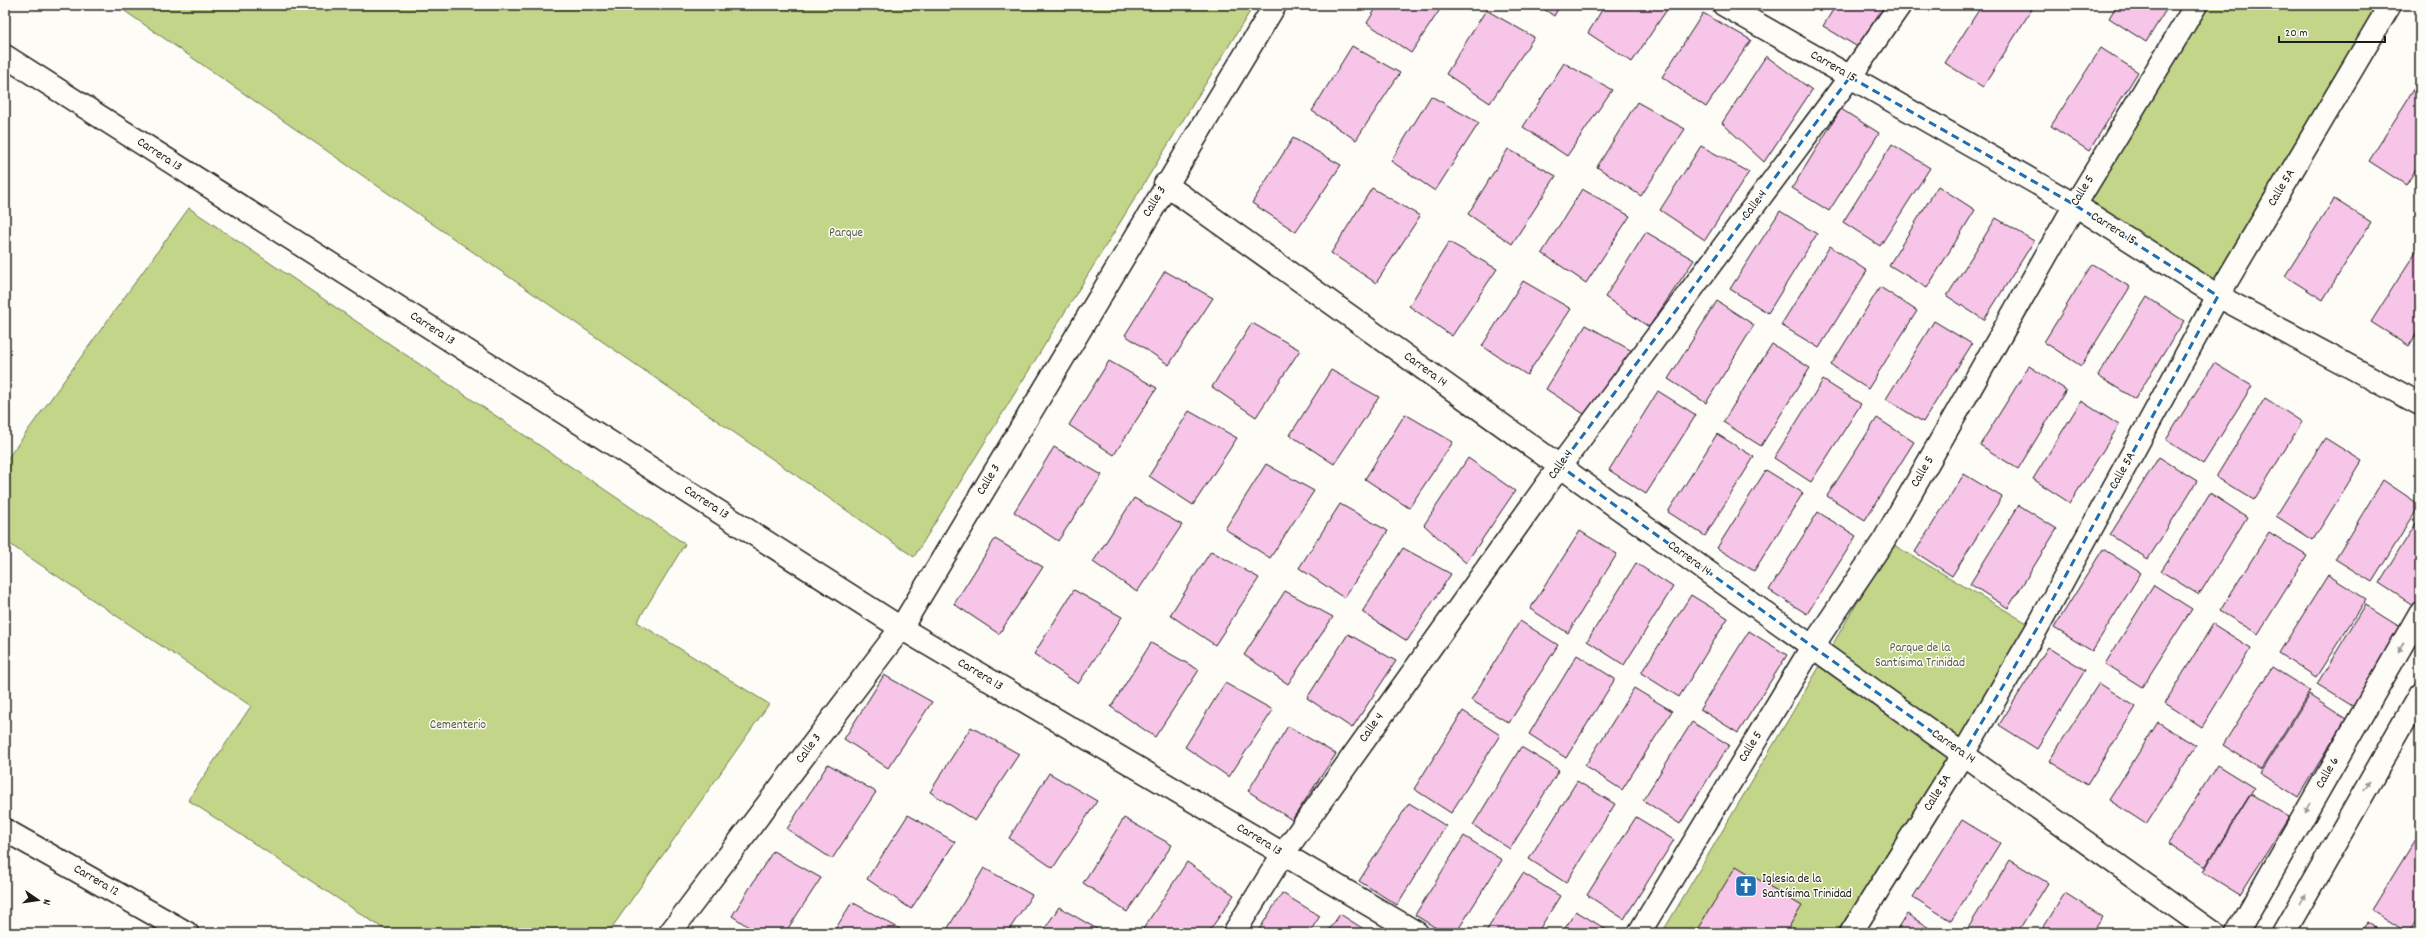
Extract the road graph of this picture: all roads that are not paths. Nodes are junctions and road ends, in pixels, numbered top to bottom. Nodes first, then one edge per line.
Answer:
1 (1275, 5) edge
2 (1724, 5) edge
3 (1900, 5) edge
4 (2196, 5) edge
5 (2390, 5) edge
6 (5, 56) edge
7 (1850, 77) junction
8 (1165, 184) junction
9 (2075, 205) junction
10 (2218, 296) junction
11 (2420, 404) edge
12 (1560, 466) junction
13 (2420, 613) edge
14 (901, 628) junction
15 (1812, 647) junction
16 (2420, 694) edge
17 (1963, 754) junction
18 (5, 830) edge
19 (1283, 854) junction
20 (187, 933) edge
21 (670, 933) edge
22 (1234, 933) edge
23 (1417, 933) edge
24 (1639, 933) edge
25 (1851, 933) edge
26 (2213, 933) edge
27 (2237, 933) edge
28 (2284, 933) edge

1 - 8 street, Calle 3
2 - 7 street, Carrera 15
3 - 7 street, Calle 4
4 - 9 street, Calle 5
5 - 10 street, Calle 5A
6 - 14 street, Carrera 13
7 - 9 street, Carrera 15
7 - 12 street, Calle 4
8 - 12 street, Carrera 14
8 - 14 street, Calle 3
9 - 10 street, Carrera 15
9 - 15 street, Calle 5
10 - 11 street, Carrera 15
10 - 17 street, Calle 5A
12 - 15 street, Carrera 14
12 - 19 street, Calle 4
13 -> 27 street, Calle 6
14 - 19 street, Carrera 13
14 - 21 street, Calle 3
15 - 17 street, Carrera 14
15 - 24 street, Calle 5
28 -> 16 street
17 - 25 street, Calle 5A
17 - 26 street, Carrera 14
18 - 20 street, Carrera 12
19 - 22 street, Calle 4
19 - 23 street, Carrera 13

